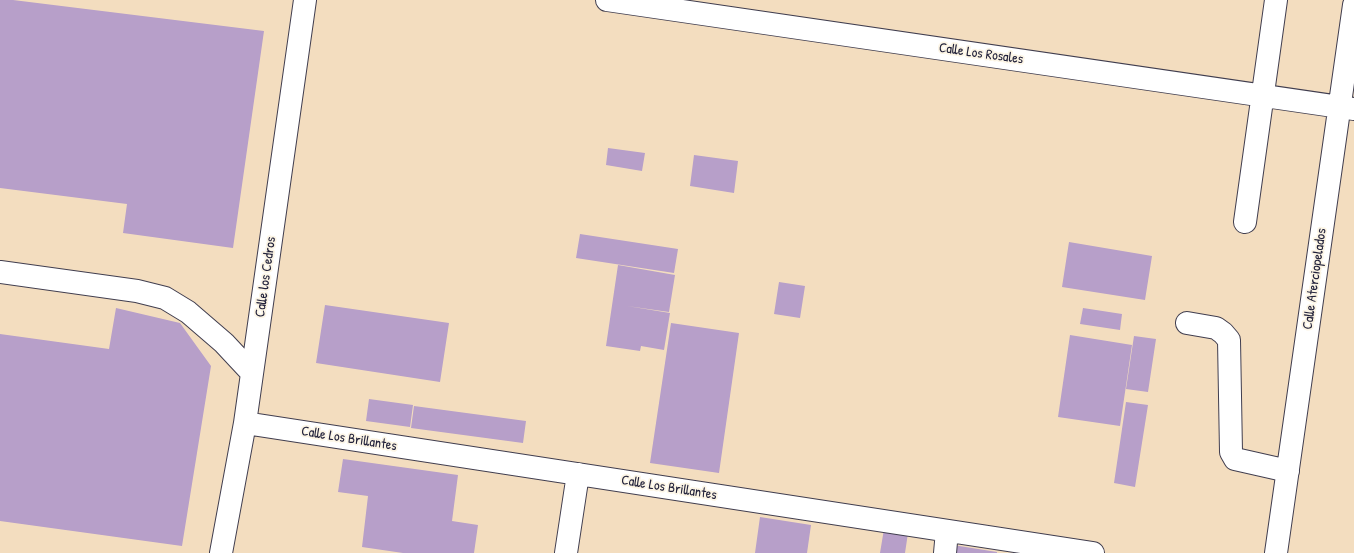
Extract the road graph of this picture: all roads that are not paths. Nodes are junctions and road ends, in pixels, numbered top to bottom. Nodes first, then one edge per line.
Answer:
1 (305, 0) edge
2 (607, 0) edge
3 (1276, 0) edge
4 (1354, 5) edge
5 (1262, 95) junction
6 (1347, 108) edge
7 (1245, 222) dead end
8 (0, 272) edge
9 (1187, 323) dead end
10 (252, 373) junction
11 (245, 423) junction
12 (1288, 471) junction
13 (578, 474) junction
14 (948, 531) junction
15 (221, 553) edge
16 (566, 553) edge
17 (945, 553) edge
18 (1093, 553) edge
19 (1276, 553) edge

1 - 10 street, Calle los Cedros
2 - 5 street, Calle Los Rosales
3 - 5 street
4 - 6 street, Calle Aterciopelados
5 - 6 street, Calle Los Rosales
5 - 7 street
6 - 12 street, Calle Aterciopelados
8 - 10 street
9 - 12 street
10 - 11 street, Calle los Cedros
11 - 13 street, Calle Los Brillantes
11 - 15 street, Calle los Cedros
12 - 19 street, Calle Aterciopelados
13 - 14 street, Calle Los Brillantes
13 - 16 street
14 - 17 street
14 - 18 street, Calle Los Brillantes

